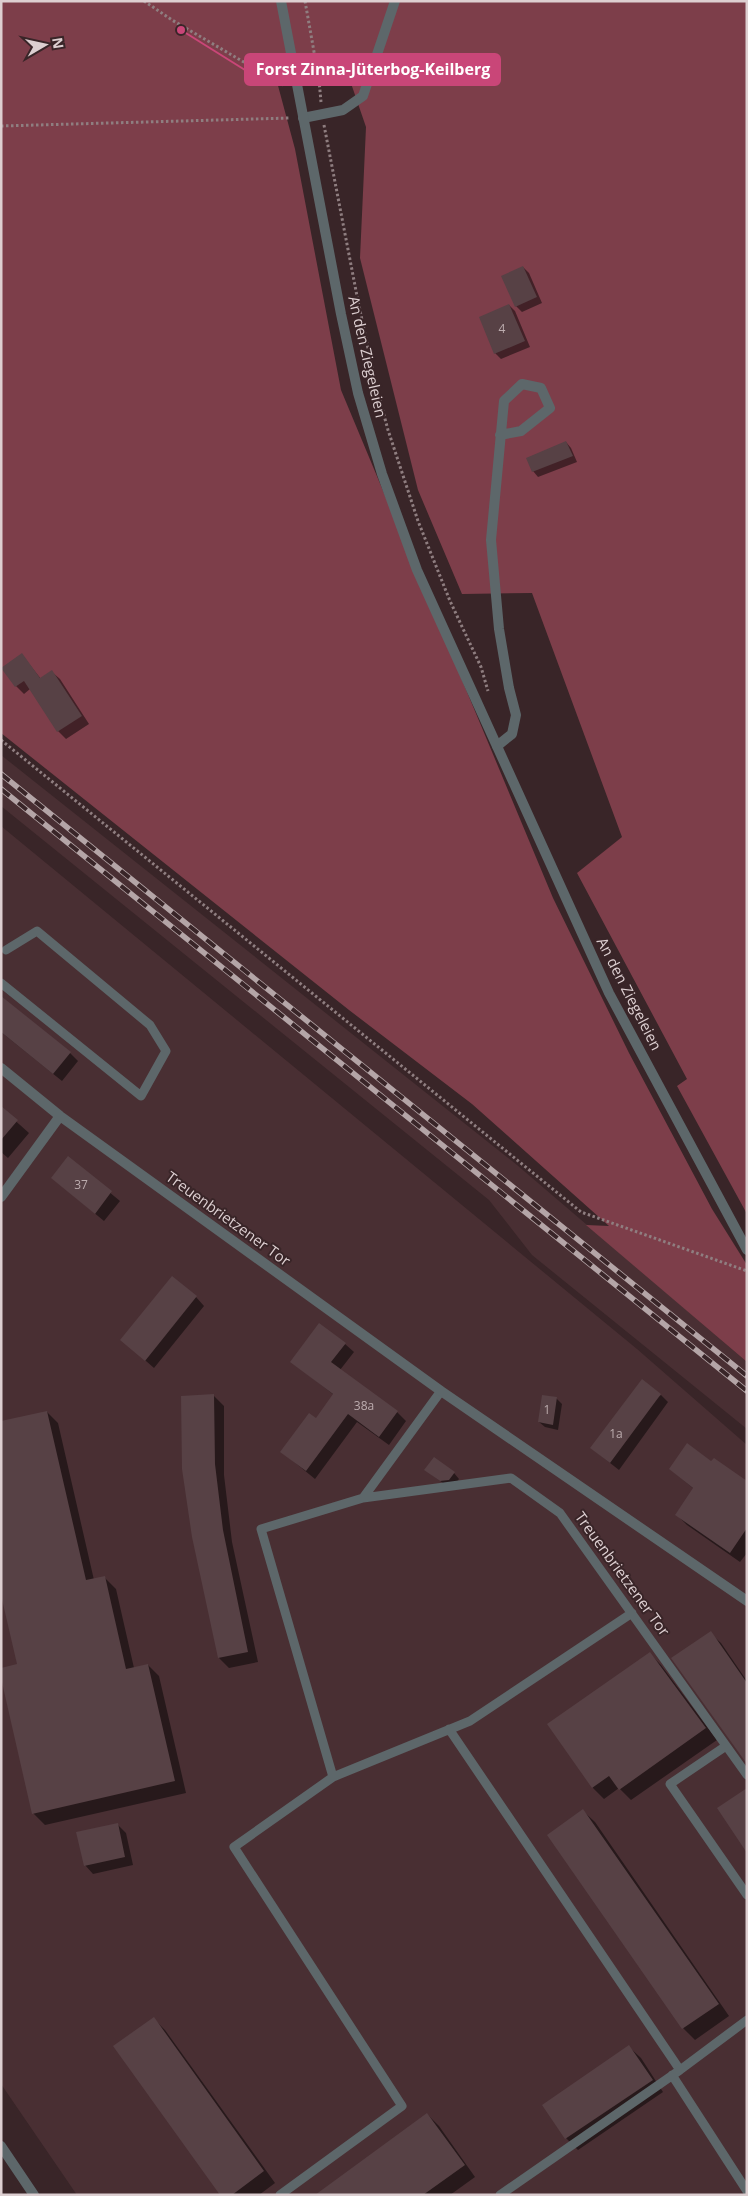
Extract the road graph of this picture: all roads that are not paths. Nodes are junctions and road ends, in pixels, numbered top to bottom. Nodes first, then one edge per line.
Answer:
1 (281, 1) edge
2 (395, 1) edge
3 (304, 118) junction
4 (500, 435) junction
5 (497, 746) junction
6 (3, 951) edge
7 (1, 983) edge
8 (1, 1068) edge
9 (60, 1116) junction
10 (1, 1197) edge
11 (747, 1250) edge
12 (441, 1391) junction
13 (363, 1498) junction
14 (747, 1601) edge
15 (632, 1613) junction
16 (449, 1729) junction
17 (726, 1746) junction
18 (747, 1775) edge
19 (333, 1777) junction
20 (747, 1895) edge
21 (747, 2020) edge
22 (676, 2073) junction
23 (1, 2146) edge
24 (747, 2192) edge
25 (34, 2195) edge
26 (280, 2195) edge
27 (500, 2195) edge

1 - 3 street, An den Ziegeleien
2 - 3 street
3 - 5 street, An den Ziegeleien
4 - 4 street
4 - 5 street
5 - 11 street, An den Ziegeleien
6 - 7 lane
8 - 9 street, Treuenbrietzener Tor
9 - 10 street
9 - 12 street, Treuenbrietzener Tor
12 - 13 lane
12 - 14 street, Treuenbrietzener Tor
13 - 15 lane, Treuenbrietzener Tor
13 - 19 lane, Treuenbrietzener Tor
15 - 16 lane
15 - 17 lane, Treuenbrietzener Tor
16 - 19 lane
16 - 22 lane
17 - 18 lane, Treuenbrietzener Tor
17 - 20 lane
19 - 26 lane
21 - 22 lane
22 - 24 lane
22 - 27 lane
23 - 25 street

